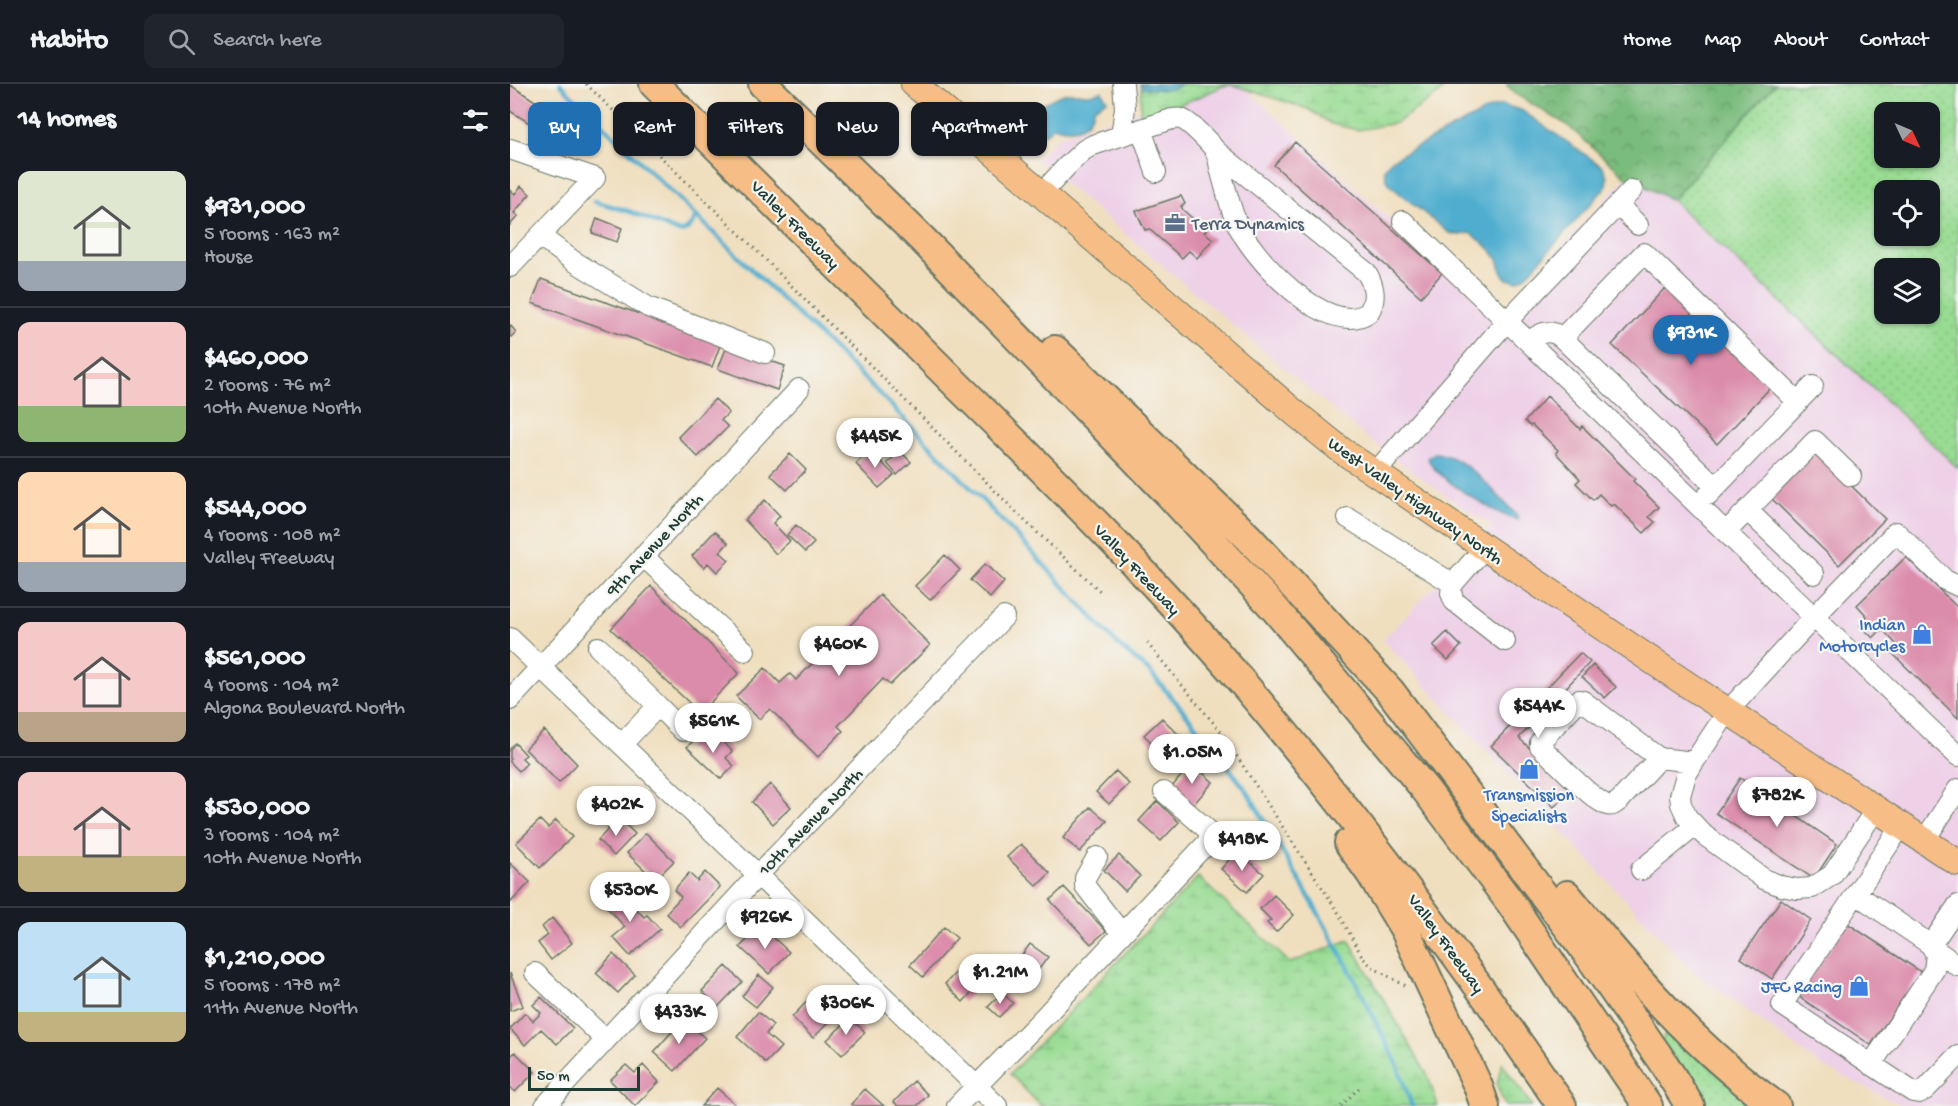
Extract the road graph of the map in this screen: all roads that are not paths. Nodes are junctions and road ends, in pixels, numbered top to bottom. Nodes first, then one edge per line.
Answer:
1 (654, 84) edge
2 (763, 84) edge
3 (914, 84) edge
4 (1123, 84) edge
5 (1141, 129) junction
6 (1121, 136) junction
7 (510, 149) edge
8 (1215, 150) junction
9 (1156, 172) dead end
10 (1632, 190) dead end
11 (1042, 193) junction
12 (1618, 206) junction
13 (1403, 221) dead end
14 (1638, 225) dead end
15 (540, 236) junction
16 (923, 240) junction
17 (510, 267) edge
18 (1507, 321) junction
19 (1562, 338) junction
20 (1529, 342) junction
21 (765, 353) dead end
22 (1813, 386) dead end
23 (799, 389) dead end
24 (1797, 402) junction
25 (1375, 473) junction
26 (1851, 476) dead end
27 (1716, 487) junction
28 (1698, 505) junction
29 (1747, 510) junction
30 (1348, 518) dead end
31 (1726, 532) junction
32 (1485, 547) junction
33 (643, 556) junction
34 (1814, 574) dead end
35 (1454, 584) junction
36 (1958, 586) edge
37 (1170, 603) junction
38 (1004, 617) dead end
39 (1814, 617) junction
40 (510, 638) edge
41 (1505, 641) dead end
42 (598, 646) dead end
43 (745, 651) dead end
44 (541, 666) junction
45 (1390, 691) junction
46 (510, 700) edge
47 (658, 706) junction
48 (1728, 711) junction
49 (683, 731) dead end
50 (622, 744) junction
51 (1958, 756) edge
52 (1659, 758) junction
53 (1694, 762) junction
54 (1958, 789) edge
55 (1164, 792) dead end
56 (1876, 809) junction
57 (1695, 826) junction
58 (1901, 826) junction
59 (1924, 841) junction
60 (1097, 857) dead end
61 (1958, 863) edge
62 (1641, 870) dead end
63 (758, 875) junction
64 (1856, 894) junction
65 (1958, 905) edge
66 (1122, 934) junction
67 (1933, 947) junction
68 (1958, 966) edge
69 (535, 973) dead end
70 (606, 1040) junction
71 (1958, 1056) edge
72 (1871, 1065) junction
73 (976, 1086) junction
74 (545, 1106) edge
75 (957, 1106) edge
76 (997, 1106) edge
77 (1485, 1106) edge
78 (1562, 1106) edge
79 (1648, 1106) edge
80 (1690, 1106) edge
81 (1776, 1106) edge

1 - 37 highway, Valley Freeway
2 - 16 highway
3 - 11 main road, West Valley Highway North
4 - 6 street
5 - 6 street
5 - 8 street
5 - 9 street
6 - 11 street
7 - 15 street
8 - 8 street
10 - 12 street
11 - 25 main road, West Valley Highway North
12 - 14 street
12 - 18 street
13 - 18 street
15 - 17 street
15 - 21 street
16 - 45 highway
16 - 79 highway
18 - 20 street
18 - 25 street
19 - 20 street
19 - 24 street
19 - 27 street
20 - 28 street
22 - 24 street
23 - 33 street, 9th Avenue North
24 - 27 street
25 - 32 main road, West Valley Highway North
26 - 29 street
27 - 28 street
28 - 31 street
29 - 31 street
29 - 34 street
30 - 35 street
31 - 39 street
32 - 35 street
32 - 48 main road, West Valley Highway North
33 - 43 street
33 - 44 street, 9th Avenue North
35 - 41 street
36 - 39 street
37 - 77 highway
37 - 78 highway, Valley Freeway
38 - 63 street, 10th Avenue North
39 - 48 street
39 - 51 street
40 - 44 street
42 - 47 street
44 - 46 street, 9th Avenue North
44 - 50 street
45 - 80 highway
45 - 81 highway
47 - 49 street
47 - 50 street
48 - 53 street
48 - 56 main road, West Valley Highway North
50 - 63 street
52 - 52 street
52 - 53 street
53 - 57 street
54 - 59 street
55 - 66 street
56 - 57 street
56 - 58 main road, West Valley Highway North
57 - 62 street
58 - 59 main road, West Valley Highway North
58 - 64 street
59 - 61 main road, West Valley Highway North
60 - 66 street
63 - 70 street, 10th Avenue North
63 - 73 street
64 - 67 street
64 - 72 street
65 - 67 street
66 - 73 street
67 - 68 street
67 - 72 street
69 - 70 street
70 - 74 street, 10th Avenue North
71 - 72 street
73 - 75 street
73 - 76 street

